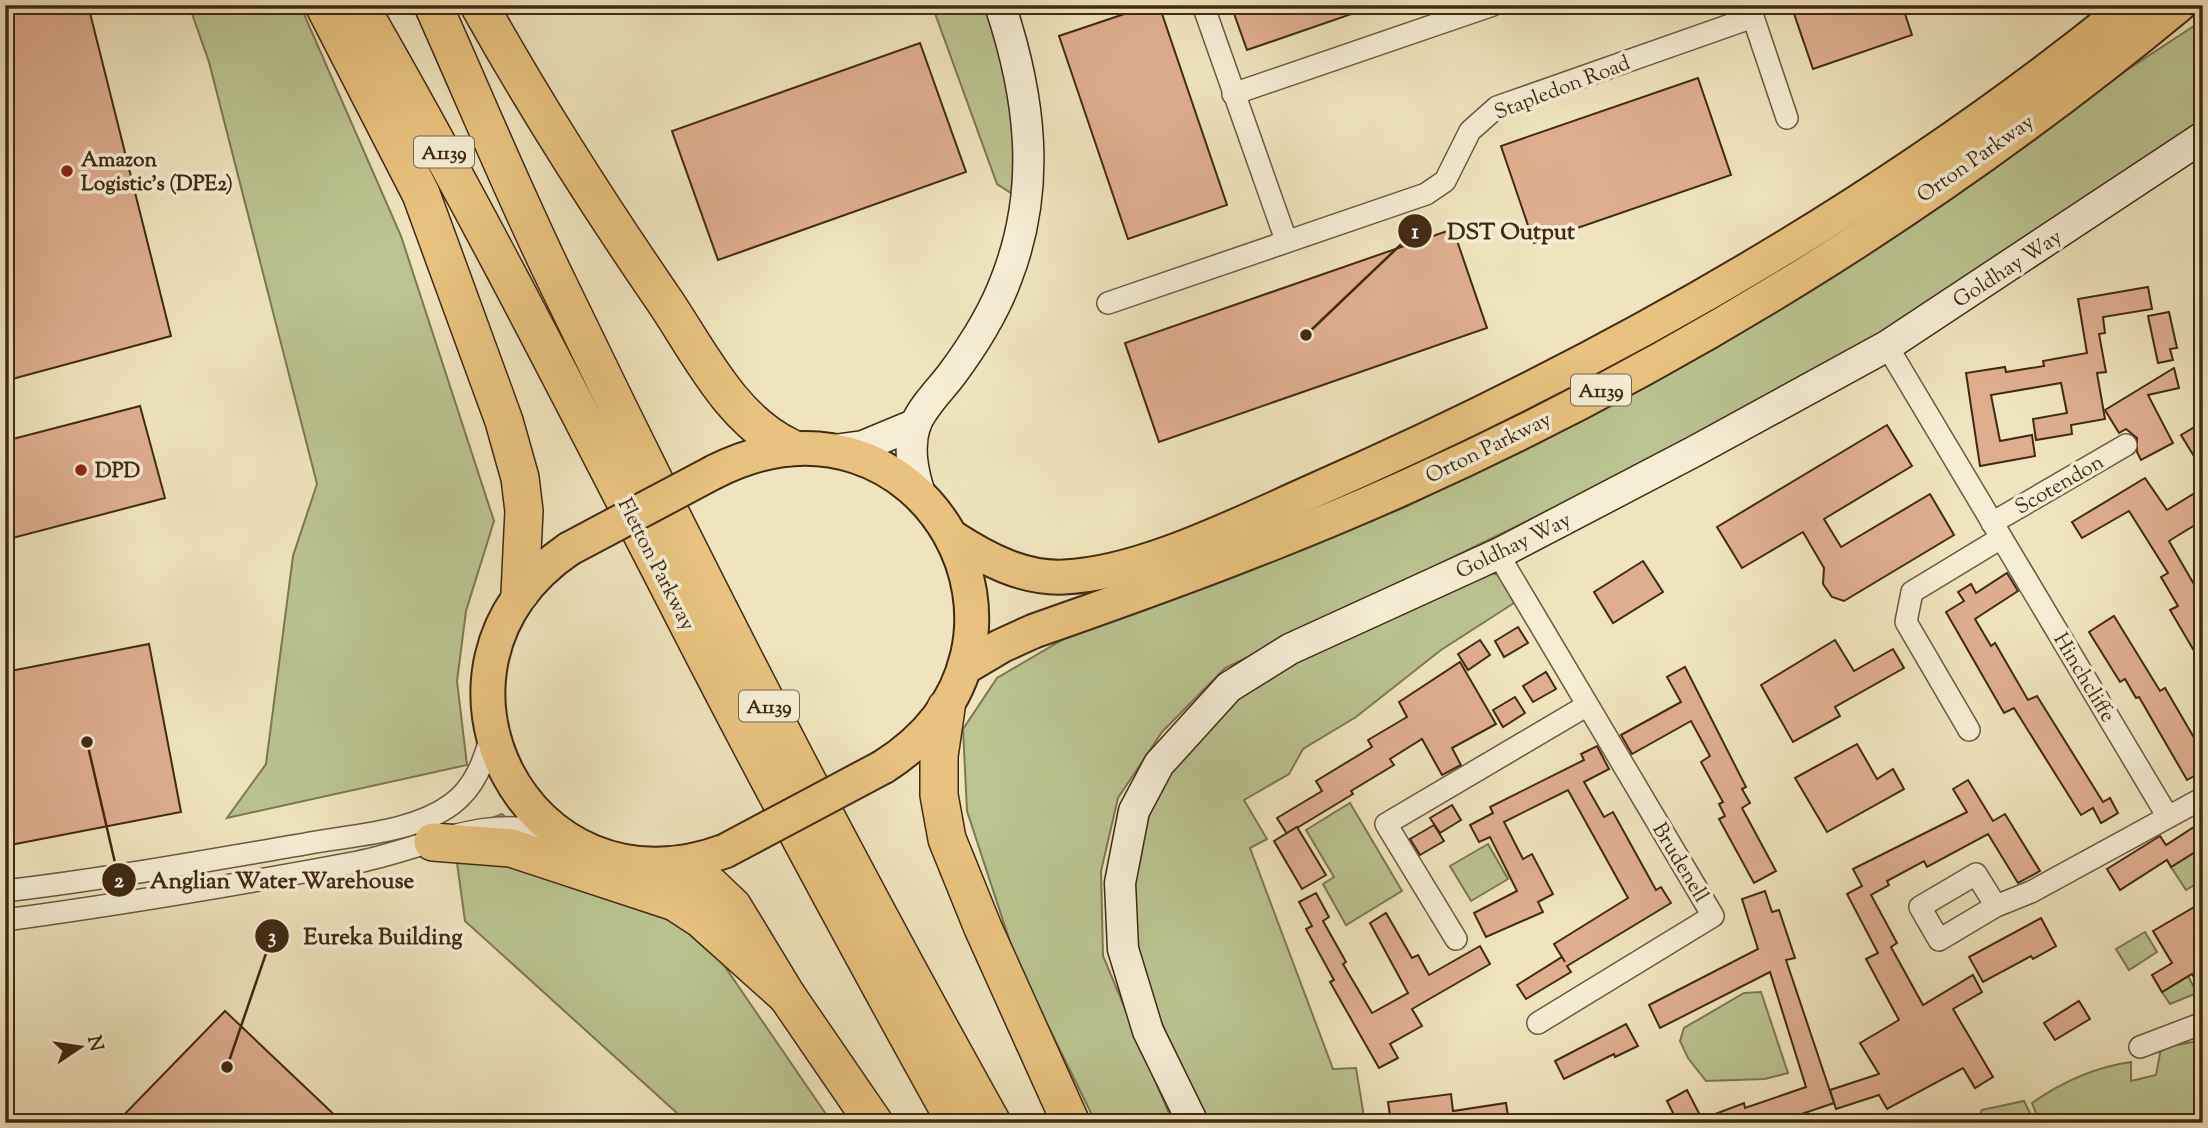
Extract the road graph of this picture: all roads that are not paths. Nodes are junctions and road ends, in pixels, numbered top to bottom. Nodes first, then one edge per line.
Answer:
1 (324, 5) edge
2 (359, 5) edge
3 (433, 5) edge
4 (479, 5) edge
5 (1000, 5) edge
6 (1203, 5) edge
7 (1493, 5) edge
8 (2130, 5) edge
9 (2179, 5) edge
10 (1751, 11) edge
11 (1233, 94) junction
12 (1787, 118) dead end
13 (2203, 137) edge
14 (1286, 240) junction
15 (1108, 303) dead end
16 (1888, 346) junction
17 (916, 424) junction
18 (2126, 445) dead end
19 (789, 447) junction
20 (834, 450) junction
21 (920, 494) junction
22 (1997, 530) junction
23 (952, 537) junction
24 (1498, 554) junction
25 (520, 593) junction
26 (964, 668) junction
27 (1586, 706) junction
28 (946, 708) junction
29 (1969, 730) dead end
30 (491, 736) junction
31 (2203, 798) edge
32 (2168, 817) junction
33 (425, 832) junction
34 (567, 839) junction
35 (673, 864) junction
36 (5, 891) edge
37 (1996, 906) dead end
38 (5, 920) edge
39 (1456, 939) dead end
40 (788, 996) junction
41 (1538, 1023) dead end
42 (2203, 1023) edge
43 (2140, 1047) dead end
44 (874, 1123) edge
45 (956, 1123) edge
46 (992, 1123) edge
47 (1071, 1123) edge
48 (1193, 1123) edge

1 - 25 highway
2 - 45 highway, Fletton Parkway / A1139
3 - 46 highway, Fletton Parkway / A1139
4 - 19 highway
5 - 17 street
6 - 11 street
7 - 11 street
8 - 23 main road, Orton Parkway / A1139
9 - 26 main road, Orton Parkway / A1139
10 - 12 street, Stapledon Road
10 - 14 street, Stapledon Road
11 - 14 street
13 - 16 street, Goldhay Way
14 - 15 street, Stapledon Road
16 - 22 street, Hinchcliffe
16 - 24 street, Goldhay Way
17 - 20 street
17 - 21 street
18 - 22 street, Scotendon
19 - 20 main road
19 - 25 main road, bridge
20 - 21 main road
21 - 23 main road
22 - 29 street
22 - 32 street, Hinchcliffe
23 - 26 main road
24 - 27 street, Brudenell
24 - 48 street, Goldhay Way
25 - 30 main road
26 - 28 main road
27 - 39 street
27 - 41 street, Brudenell
28 - 35 main road, bridge
28 - 47 highway
30 - 33 street
30 - 34 main road
31 - 32 street
32 - 37 street
33 - 34 street
33 - 36 street
33 - 38 street
33 - 40 highway
34 - 35 main road
35 - 40 highway
40 - 44 highway
42 - 43 street

